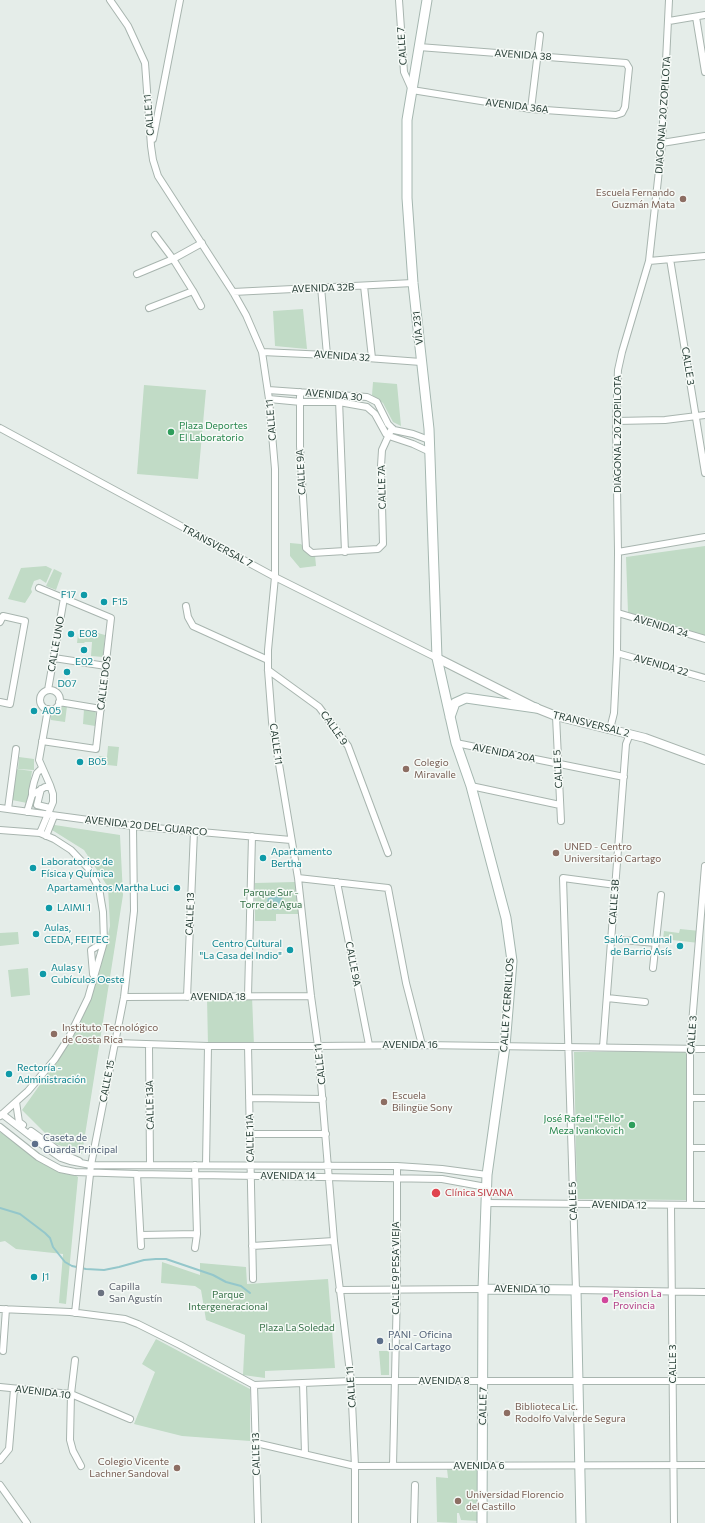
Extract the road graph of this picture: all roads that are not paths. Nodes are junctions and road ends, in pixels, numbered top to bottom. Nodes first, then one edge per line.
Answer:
1 (110, 0) edge
2 (180, 0) edge
3 (399, 0) edge
4 (427, 0) edge
5 (669, 0) edge
6 (705, 15) edge
7 (696, 17) junction
8 (669, 21) junction
9 (540, 35) dead end
10 (419, 47) junction
11 (538, 56) junction
12 (705, 72) edge
13 (412, 90) junction
14 (531, 109) junction
15 (622, 113) joint
16 (705, 136) edge
17 (662, 143) junction
18 (151, 146) junction
19 (155, 235) dead end
20 (202, 243) junction
21 (705, 256) edge
22 (173, 259) junction
23 (670, 259) junction
24 (649, 261) junction
25 (137, 274) dead end
26 (413, 283) junction
27 (364, 286) junction
28 (321, 287) junction
29 (193, 291) junction
30 (233, 292) junction
31 (201, 306) dead end
32 (149, 308) dead end
33 (262, 352) junction
34 (327, 355) junction
35 (372, 358) junction
36 (421, 362) junction
37 (268, 390) junction
38 (300, 392) junction
39 (339, 394) junction
40 (270, 399) junction
41 (301, 402) junction
42 (339, 402) junction
43 (705, 415) edge
44 (696, 416) junction
45 (616, 422) junction
46 (0, 428) edge
47 (392, 428) junction
48 (389, 436) junction
49 (429, 440) junction
50 (430, 452) junction
51 (705, 473) edge
52 (705, 537) edge
53 (345, 552) junction
54 (618, 552) junction
55 (275, 578) junction
56 (39, 588) dead end
57 (64, 598) junction
58 (186, 606) dead end
59 (618, 613) junction
60 (0, 622) edge
61 (705, 639) edge
62 (617, 653) junction
63 (54, 658) junction
64 (437, 658) junction
65 (268, 660) junction
66 (106, 666) junction
67 (268, 670) junction
68 (705, 678) edge
69 (48, 690) junction
70 (0, 702) edge
71 (59, 702) junction
72 (536, 708) junction
73 (48, 709) junction
74 (101, 709) junction
75 (556, 716) junction
76 (450, 718) junction
77 (610, 729) junction
78 (630, 734) junction
79 (42, 741) junction
80 (456, 743) junction
81 (16, 749) dead end
82 (705, 760) edge
83 (558, 764) junction
84 (42, 768) junction
85 (624, 777) junction
86 (471, 786) junction
87 (50, 787) junction
88 (41, 789) junction
89 (32, 795) junction
90 (560, 805) junction
91 (0, 808) edge
92 (50, 808) junction
93 (8, 810) junction
94 (27, 812) junction
95 (51, 816) junction
96 (561, 821) dead end
97 (133, 826) junction
98 (0, 830) edge
99 (194, 831) junction
100 (40, 833) junction
101 (46, 836) junction
102 (252, 836) junction
103 (292, 840) junction
104 (388, 853) dead end
105 (705, 866) edge
106 (298, 878) junction
107 (337, 882) junction
108 (616, 885) junction
109 (704, 886) edge
110 (661, 895) dead end
111 (611, 939) junction
112 (104, 942) junction
113 (656, 943) junction
114 (653, 968) dead end
115 (93, 979) junction
116 (248, 996) junction
117 (311, 996) junction
118 (124, 997) junction
119 (187, 997) junction
120 (607, 998) junction
121 (645, 1002) dead end
122 (115, 1043) junction
123 (422, 1044) junction
124 (149, 1045) junction
125 (208, 1046) junction
126 (248, 1046) junction
127 (318, 1046) junction
128 (369, 1046) junction
129 (505, 1046) junction
130 (568, 1047) junction
131 (603, 1047) junction
132 (690, 1048) junction
133 (705, 1049) edge
134 (249, 1098) junction
135 (690, 1098) junction
136 (705, 1098) edge
137 (323, 1099) junction
138 (16, 1102) junction
139 (1, 1115) edge
140 (0, 1128) edge
141 (250, 1134) junction
142 (326, 1134) junction
143 (690, 1148) junction
144 (705, 1148) edge
145 (84, 1163) junction
146 (91, 1164) junction
147 (150, 1164) junction
148 (194, 1165) junction
149 (206, 1165) junction
150 (327, 1165) junction
151 (251, 1166) junction
152 (397, 1166) junction
153 (90, 1173) junction
154 (137, 1174) junction
155 (195, 1175) junction
156 (487, 1175) junction
157 (251, 1176) junction
158 (329, 1176) junction
159 (397, 1177) junction
160 (486, 1187) junction
161 (485, 1203) junction
162 (573, 1204) junction
163 (690, 1205) junction
164 (705, 1205) edge
165 (671, 1206) junction
166 (197, 1234) junction
167 (141, 1235) junction
168 (334, 1241) junction
169 (142, 1246) dead end
170 (252, 1246) junction
171 (195, 1248) dead end
172 (253, 1279) dead end
173 (397, 1289) junction
174 (483, 1289) junction
175 (339, 1290) junction
176 (576, 1290) junction
177 (673, 1291) junction
178 (705, 1292) edge
179 (3, 1309) edge
180 (75, 1313) junction
181 (2, 1351) dead end
182 (74, 1360) dead end
183 (483, 1380) junction
184 (351, 1381) junction
185 (394, 1381) junction
186 (579, 1381) junction
187 (673, 1381) junction
188 (705, 1381) edge
189 (303, 1383) junction
190 (254, 1385) junction
191 (0, 1387) edge
192 (14, 1389) junction
193 (71, 1394) junction
194 (130, 1419) dead end
195 (256, 1443) junction
196 (305, 1454) junction
197 (0, 1460) edge
198 (705, 1465) edge
199 (81, 1466) dead end
200 (355, 1466) junction
201 (393, 1466) junction
202 (483, 1466) junction
203 (579, 1466) junction
204 (674, 1466) junction
205 (0, 1485) edge
206 (415, 1485) dead end
207 (27, 1523) edge
208 (258, 1523) edge
209 (355, 1523) edge
210 (414, 1523) edge
211 (482, 1523) edge
212 (581, 1523) edge
213 (674, 1523) edge

1 - 18 street, CALLE 11
2 - 18 street
3 - 13 street, CALLE 7
4 - 10 main road, VÍA 231
5 - 8 street, DIAGONAL 20 ZOPILOTA
6 - 7 street
7 - 8 street
7 - 12 street
8 - 17 street, DIAGONAL 20 ZOPILOTA
9 - 11 street
10 - 11 street, AVENIDA 38
10 - 13 main road, VÍA 231
11 - 14 street
11 - 15 street, AVENIDA 38
13 - 14 street, AVENIDA 36A
13 - 26 main road, VÍA 231
14 - 15 street, AVENIDA 36A
16 - 17 street
17 - 24 street, DIAGONAL 20 ZOPILOTA
18 - 20 street, CALLE 11
19 - 22 street
20 - 22 street
20 - 30 street, CALLE 11
21 - 23 street
22 - 25 street
22 - 29 street
23 - 24 street
23 - 44 street, CALLE 3
24 - 45 street, DIAGONAL 20 ZOPILOTA
26 - 27 street, AVENIDA 32B
26 - 36 main road, VÍA 231
27 - 28 street, AVENIDA 32B
27 - 35 street
28 - 30 street, AVENIDA 32B
28 - 34 street
29 - 31 street
29 - 32 street
30 - 33 street, CALLE 11
33 - 34 street, AVENIDA 32
33 - 37 street, CALLE 11
34 - 35 street, AVENIDA 32
35 - 36 street, AVENIDA 32
36 - 49 main road, VÍA 231
37 - 38 street, AVENIDA 30
37 - 40 street, CALLE 11
38 - 39 street, AVENIDA 30
38 - 41 street, CALLE 9A
39 - 42 street
39 - 47 street, AVENIDA 30
40 - 41 street, AVENIDA 30
40 - 55 street, CALLE 11
41 - 42 street, AVENIDA 30
41 - 53 street, CALLE 9A
42 - 48 street, AVENIDA 30
42 - 53 street
43 - 44 street
44 - 45 street
44 - 51 street, CALLE 3
45 - 54 street, DIAGONAL 20 ZOPILOTA
46 - 55 street, TRANSVERSAL 7
47 - 48 street, CALLE 7A
47 - 49 street
48 - 50 street
48 - 53 street, CALLE 7A
49 - 50 main road, VÍA 231
50 - 64 main road, VÍA 231
52 - 54 street
54 - 59 street, DIAGONAL 20 ZOPILOTA
55 - 64 street, TRANSVERSAL 7
55 - 65 street, CALLE 11
56 - 57 street
57 - 63 street, CALLE UNO
57 - 66 street, CALLE DOS
58 - 65 street
59 - 61 street, AVENIDA 24
59 - 62 street, DIAGONAL 20 ZOPILOTA
60 - 70 street
62 - 68 street, AVENIDA 22
62 - 77 street, DIAGONAL 20 ZOPILOTA
63 - 66 street
63 - 69 street, CALLE UNO
64 - 72 street, TRANSVERSAL 2
64 - 76 main road, CALLE 7 CERRILLOS
65 - 67 street, CALLE 11
66 - 74 street, CALLE DOS
67 - 103 street, CALLE 11
67 - 104 street, CALLE 9
69 - 71 street
69 - 73 street
71 - 73 street
71 - 74 street
72 - 75 street, TRANSVERSAL 2
72 - 76 main road
73 - 79 street
74 - 79 street, CALLE DOS
75 - 77 street, TRANSVERSAL 2
75 - 83 street, CALLE 5
76 - 80 main road, CALLE 7 CERRILLOS
77 - 78 street, TRANSVERSAL 2
78 - 82 street, TRANSVERSAL 2
78 - 85 street, CALLE 3B
79 - 84 street
80 - 83 street, AVENIDA 20A
80 - 86 main road, CALLE 7 CERRILLOS
81 - 93 street
83 - 85 street, AVENIDA 20A
83 - 90 street, CALLE 5
84 - 87 street
84 - 89 street
85 - 108 street, CALLE 3B
86 - 90 street
86 - 129 main road, CALLE 7 CERRILLOS
87 - 88 street
87 - 92 street
88 - 89 street
88 - 92 street
89 - 94 street
90 - 96 street, CALLE 5
91 - 93 street, AVENIDA 20 DEL GUARCO
92 - 95 street
93 - 94 street, AVENIDA 20 DEL GUARCO
94 - 95 street, AVENIDA 20 DEL GUARCO
95 - 97 street, AVENIDA 20 DEL GUARCO
95 - 100 street
95 - 101 street
97 - 99 street, AVENIDA 20 DEL GUARCO
97 - 118 street, CALLE 15
98 - 100 street
99 - 102 street, AVENIDA 20 DEL GUARCO
99 - 119 street, CALLE 13
100 - 101 street
101 - 112 street
102 - 103 street, AVENIDA 20 DEL GUARCO
102 - 116 street
103 - 106 street, CALLE 11
105 - 109 street, CALLE 3
106 - 107 street
106 - 117 street, CALLE 11
107 - 123 street
107 - 128 street, CALLE 9A
108 - 111 street, CALLE 3B
108 - 130 street, CALLE 5
109 - 132 street, CALLE 3
110 - 113 street
111 - 113 street
111 - 120 street, CALLE 3B
112 - 115 street
112 - 115 street
113 - 114 street
115 - 138 street
116 - 117 street, AVENIDA 18
116 - 119 street, AVENIDA 18
117 - 127 street, CALLE 11
118 - 119 street, AVENIDA 18
118 - 122 street, CALLE 15
120 - 121 street
120 - 131 street, CALLE 3B
122 - 124 street, AVENIDA 16
122 - 146 street, CALLE 15
123 - 128 street, AVENIDA 16
123 - 129 street, AVENIDA 16
124 - 125 street, AVENIDA 16
124 - 147 street, CALLE 13A
125 - 126 street, AVENIDA 16
125 - 149 street
126 - 127 street, AVENIDA 16
126 - 134 street, CALLE 11A
127 - 128 street, AVENIDA 16
127 - 137 street, CALLE 11
129 - 130 street, AVENIDA 16
129 - 156 main road, CALLE 7 CERRILLOS
130 - 131 street, AVENIDA 16
130 - 162 street, CALLE 5
131 - 132 street, AVENIDA 16
132 - 133 street, AVENIDA 16
132 - 135 street, CALLE 3
134 - 137 street
134 - 141 street, CALLE 11A
135 - 136 street
135 - 143 street, CALLE 3
137 - 142 street, CALLE 11
138 - 139 street
138 - 145 street
139 - 145 street
140 - 153 street, AVENIDA 14
141 - 142 street
141 - 151 street, CALLE 11A
142 - 150 street, CALLE 11
143 - 144 street
143 - 163 street, CALLE 3
145 - 146 street, AVENIDA 14
146 - 147 street, AVENIDA 14
146 - 153 street, CALLE 15
147 - 148 street, AVENIDA 14
148 - 149 street, AVENIDA 14
148 - 155 street
149 - 151 street, AVENIDA 14
150 - 151 street, AVENIDA 14
150 - 152 street, AVENIDA 14
150 - 158 street, CALLE 11
151 - 157 street, CALLE 11A
152 - 156 street, AVENIDA 14
152 - 159 street, CALLE 9 PESA VIEJA
153 - 154 street, AVENIDA 14
153 - 180 street, CALLE 15
154 - 155 street, AVENIDA 14
154 - 167 street
155 - 157 street, AVENIDA 14
155 - 166 street
156 - 160 main road, CALLE 7 CERRILLOS
157 - 158 street, AVENIDA 14
157 - 170 street, CALLE 11A
158 - 159 street, AVENIDA 14
158 - 168 street, CALLE 11
159 - 160 street, AVENIDA 14
159 - 173 street, CALLE 9 PESA VIEJA
160 - 161 main road, CALLE 7 CERRILLOS
161 - 162 street, AVENIDA 12
161 - 174 main road, CALLE 7 CERRILLOS
162 - 165 street, AVENIDA 12
162 - 176 street, CALLE 5
163 - 164 street, AVENIDA 12
163 - 165 street, AVENIDA 12
165 - 177 street, CALLE 3
166 - 167 street
166 - 171 street
167 - 169 street
168 - 170 street
168 - 175 street, CALLE 11
170 - 172 street, CALLE 11A
173 - 174 street, AVENIDA 10
173 - 175 street, AVENIDA 10
173 - 185 street, CALLE 9 PESA VIEJA
174 - 176 main road, AVENIDA 10
174 - 183 main road, CALLE 7
175 - 184 street, CALLE 11
176 - 177 street, AVENIDA 10
176 - 186 main road, CALLE 5
177 - 178 street, AVENIDA 10
177 - 187 street, CALLE 3
179 - 180 street
179 - 181 street
180 - 190 street
182 - 193 street
183 - 185 street, AVENIDA 8
183 - 186 street, AVENIDA 8
183 - 202 main road, CALLE 7
184 - 185 street, AVENIDA 8
184 - 189 street, AVENIDA 8
184 - 200 street, CALLE 11
185 - 201 street, CALLE 9 PESA VIEJA
186 - 187 street, AVENIDA 8
186 - 203 main road, CALLE 5
187 - 188 street, AVENIDA 8
187 - 204 street, CALLE 3
189 - 190 street, AVENIDA 8
189 - 196 street
190 - 195 street, CALLE 13
191 - 192 street, AVENIDA 10
192 - 193 street, AVENIDA 10
192 - 197 street
193 - 194 street, AVENIDA 10
193 - 199 street
195 - 196 street, AVENIDA 6
195 - 208 street, CALLE 13
196 - 200 street, AVENIDA 6
198 - 204 street, AVENIDA 6
200 - 201 street, AVENIDA 6
200 - 209 street, CALLE 11
201 - 202 street, AVENIDA 6
202 - 203 street, AVENIDA 6
202 - 211 main road, CALLE 7
203 - 204 street, AVENIDA 6
203 - 212 main road, CALLE 5
204 - 213 street, CALLE 3
205 - 207 street
206 - 210 street

